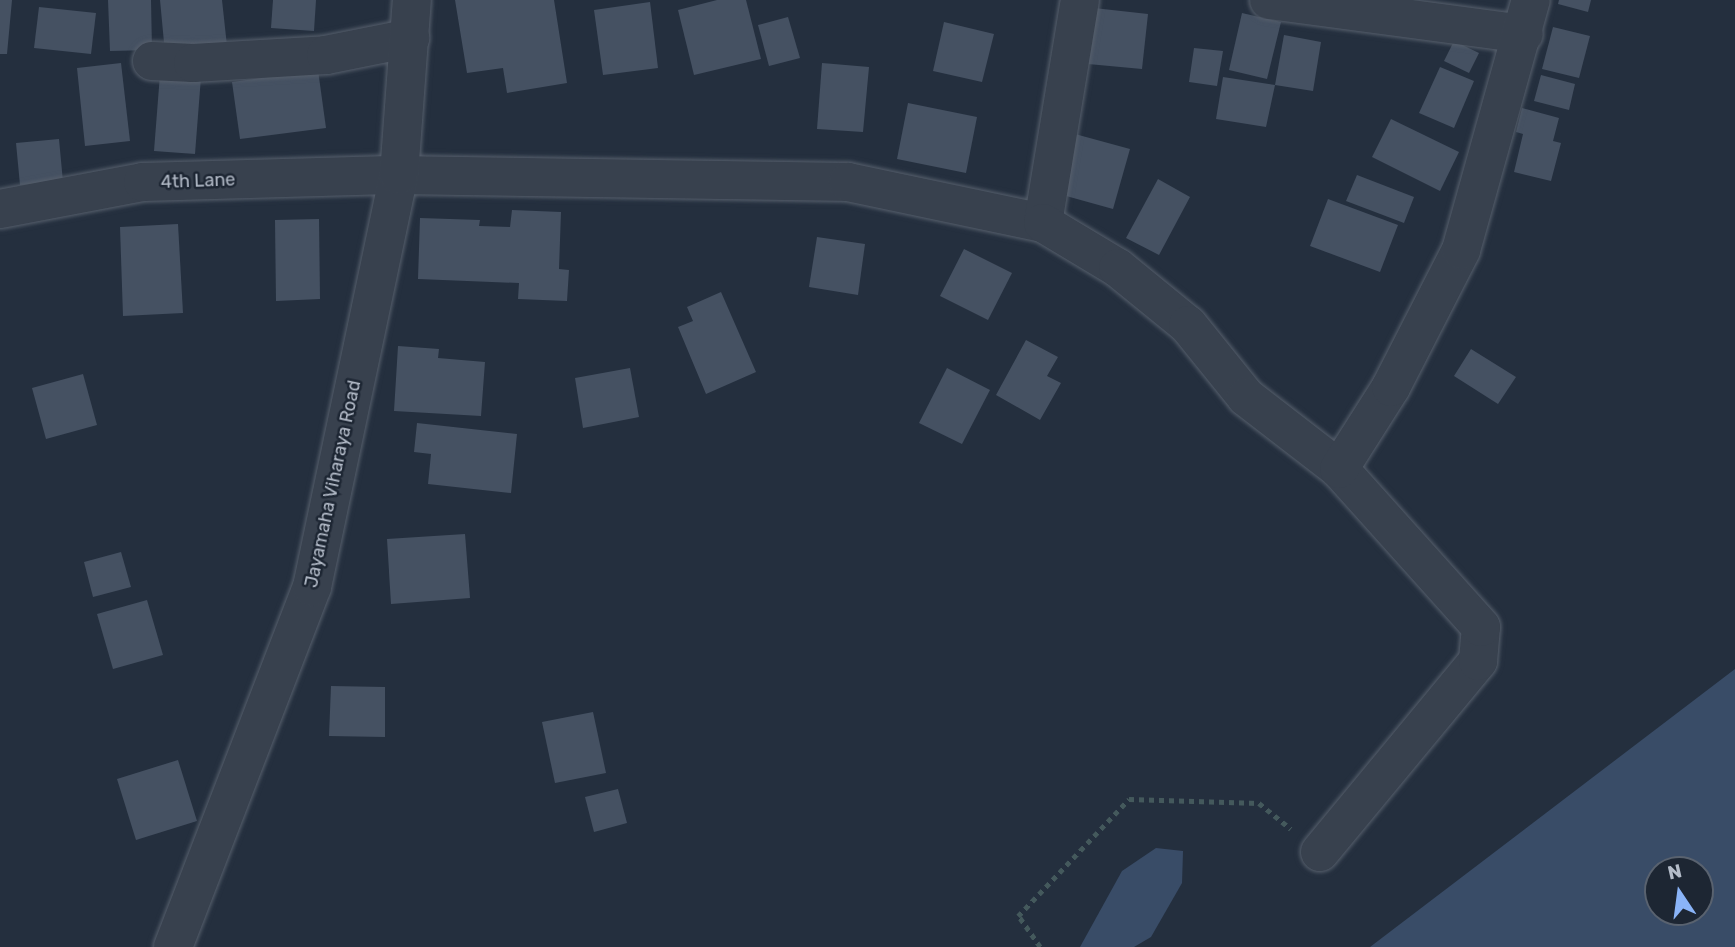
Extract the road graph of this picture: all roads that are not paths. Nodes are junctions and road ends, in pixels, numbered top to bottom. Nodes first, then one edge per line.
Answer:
1 (412, 0) edge
2 (1080, 0) edge
3 (1269, 0) edge
4 (1527, 17) edge
5 (410, 38) junction
6 (152, 61) dead end
7 (399, 175) junction
8 (0, 209) edge
9 (1043, 223) junction
10 (1339, 469) junction
11 (1320, 852) road end
12 (173, 947) edge

1 - 5 street, Jayamaha Viharaya Road
2 - 9 street
3 - 4 street
4 - 10 street
5 - 6 street
5 - 7 street, Jayamaha Viharaya Road
7 - 8 street, 4th Lane
7 - 9 street, 4th Lane
7 - 12 street, Jayamaha Viharaya Road
9 - 10 street, 4th Lane
10 - 11 street, 4th Lane

